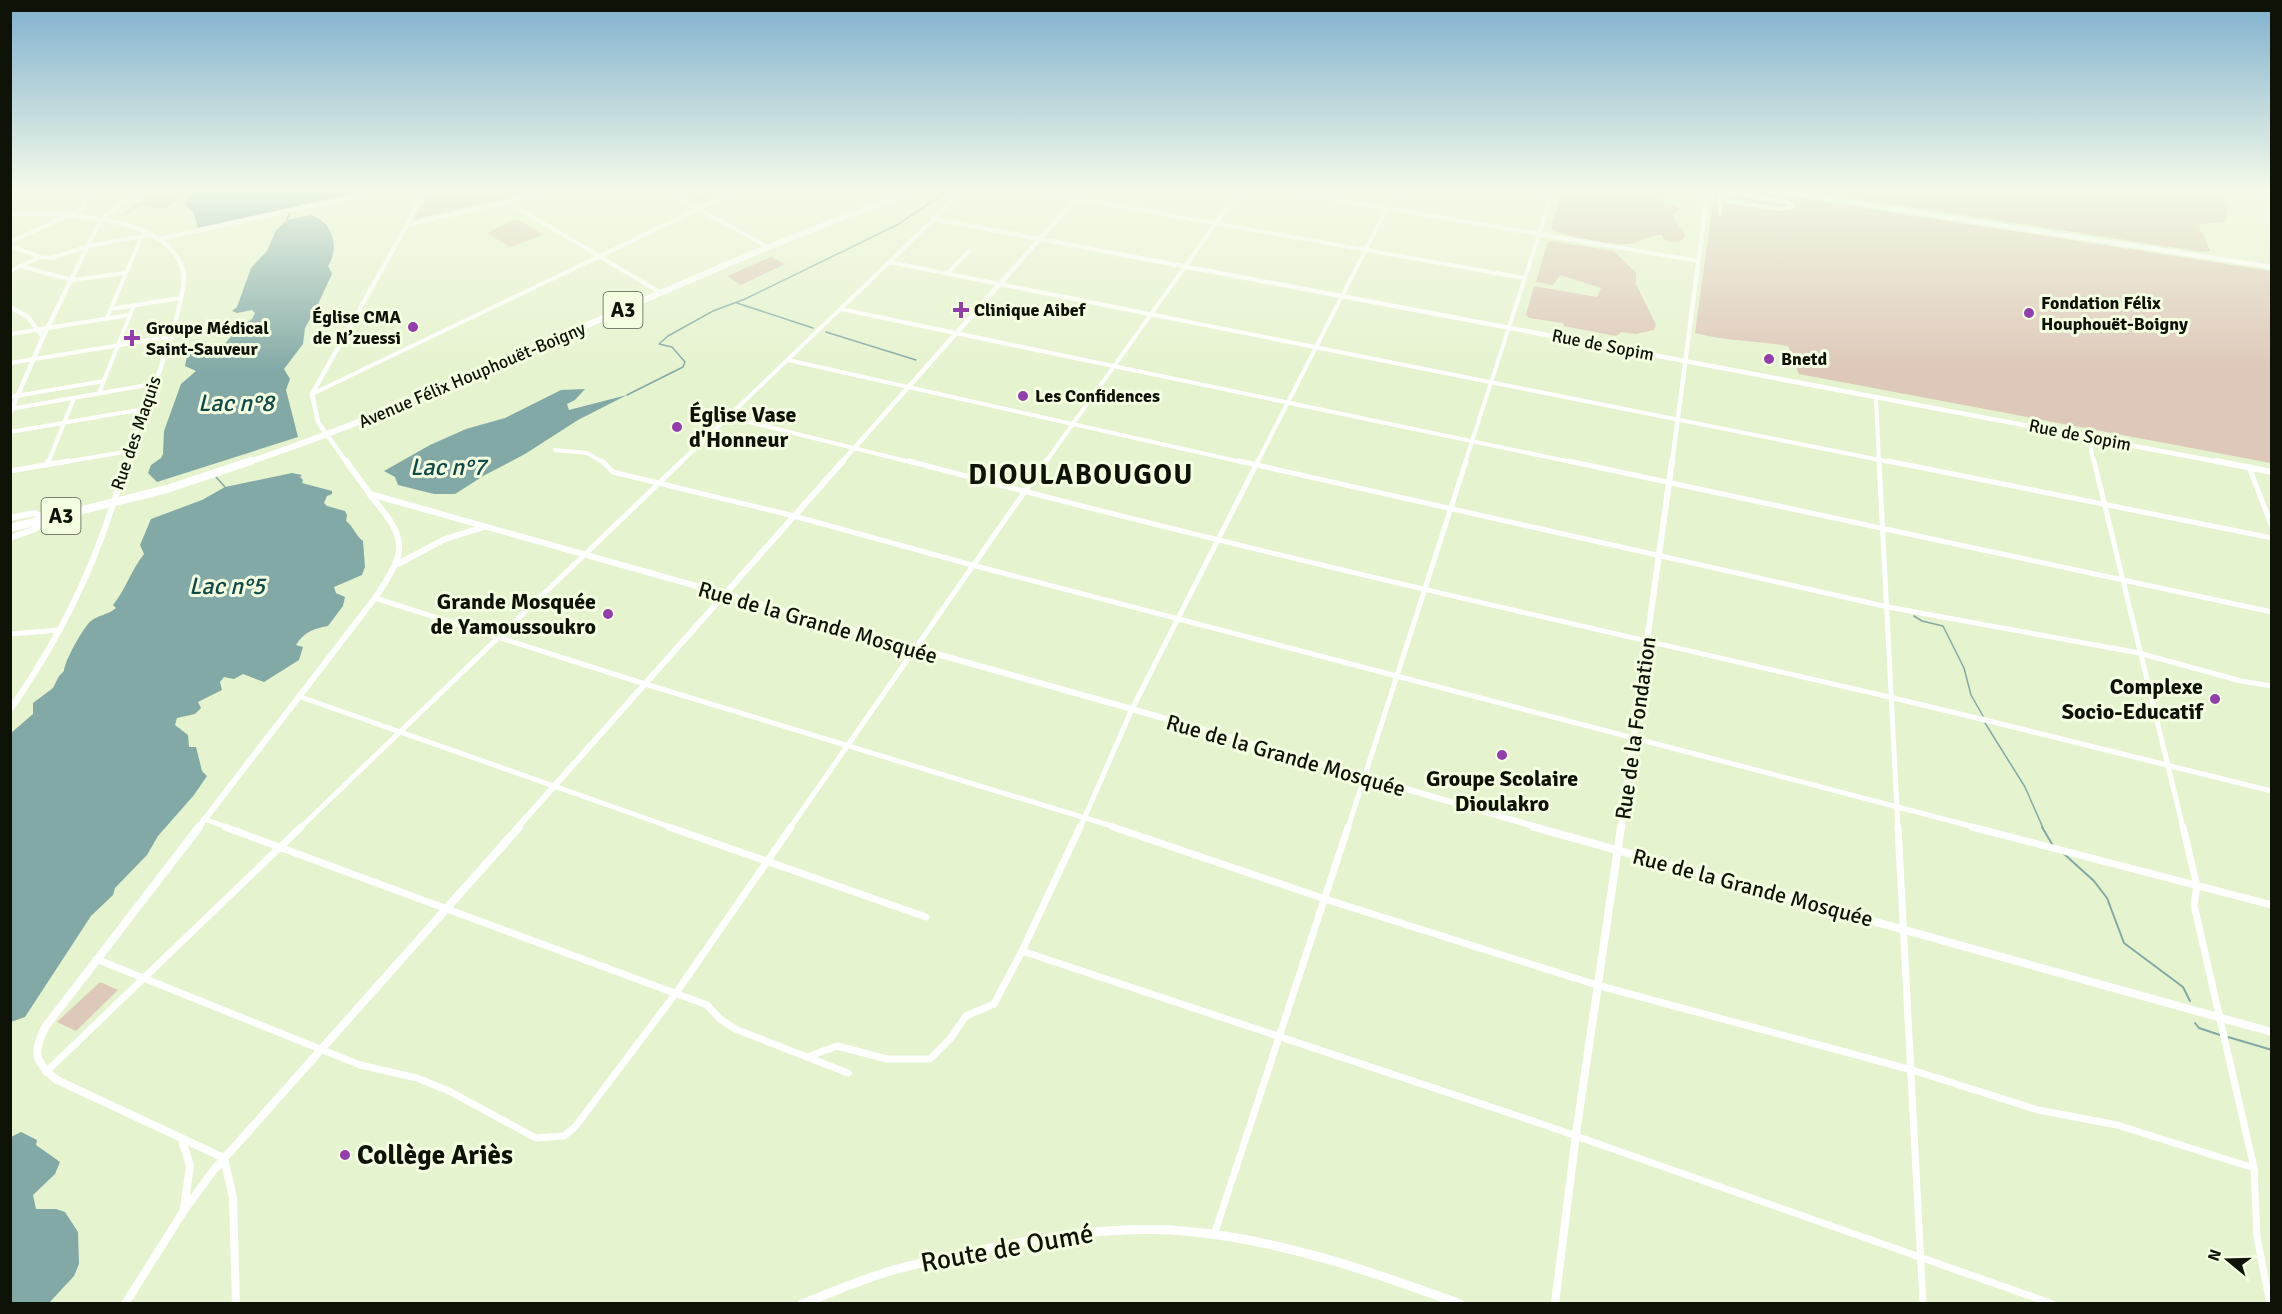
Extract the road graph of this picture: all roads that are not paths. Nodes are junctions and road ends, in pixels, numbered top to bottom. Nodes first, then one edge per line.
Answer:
1 (23, 249) edge
2 (78, 249) edge
3 (86, 249) edge
4 (136, 249) edge
5 (169, 249) edge
6 (393, 249) edge
7 (586, 249) edge
8 (615, 249) edge
9 (763, 249) edge
10 (902, 249) edge
11 (1031, 249) edge
12 (1095, 249) edge
13 (1198, 249) edge
14 (1357, 249) edge
15 (1533, 249) edge
16 (1629, 249) edge
17 (1700, 249) edge
18 (2156, 249) edge
19 (969, 251) dead end
20 (1366, 251) junction
21 (40, 256) junction
22 (599, 257) junction
23 (1699, 261) junction
24 (889, 262) junction
25 (20, 266) junction
26 (1185, 266) junction
27 (2271, 267) edge
28 (10, 270) edge
29 (125, 273) junction
30 (948, 273) junction
31 (1524, 278) junction
32 (72, 280) junction
33 (1000, 284) junction
34 (661, 293) junction
35 (1341, 296) junction
36 (181, 298) junction
37 (134, 305) junction
38 (10, 307) edge
39 (111, 309) junction
40 (842, 309) junction
41 (1152, 313) junction
42 (129, 315) junction
43 (107, 318) junction
44 (49, 327) junction
45 (1508, 327) junction
46 (38, 329) junction
47 (957, 333) junction
48 (10, 334) edge
49 (43, 337) junction
50 (169, 338) junction
51 (117, 346) junction
52 (1316, 347) junction
53 (34, 359) junction
54 (788, 360) junction
55 (1686, 361) junction
56 (10, 363) edge
57 (1115, 364) junction
58 (104, 381) junction
59 (1492, 381) junction
60 (153, 384) junction
61 (909, 386) junction
62 (99, 393) junction
63 (312, 394) junction
64 (18, 395) junction
65 (10, 396) edge
66 (1876, 397) junction
67 (74, 398) junction
68 (1288, 401) junction
69 (144, 409) junction
70 (11, 410) edge
71 (729, 417) junction
72 (1678, 418) junction
73 (64, 423) junction
74 (1073, 424) junction
75 (10, 432) edge
76 (327, 436) junction
77 (2088, 437) junction
78 (1472, 440) junction
79 (855, 447) junction
80 (555, 450) dead end
81 (130, 451) junction
82 (1880, 459) junction
83 (47, 465) junction
84 (1255, 467) junction
85 (2249, 468) junction
86 (10, 471) edge
87 (2271, 472) edge
88 (1669, 483) junction
89 (659, 484) junction
90 (1024, 492) junction
91 (370, 494) junction
92 (112, 504) junction
93 (2104, 504) junction
94 (1449, 510) junction
95 (794, 516) junction
96 (10, 518) edge
97 (48, 519) junction
98 (484, 527) junction
99 (2271, 527) edge
100 (10, 528) edge
101 (1883, 529) junction
102 (10, 538) edge
103 (2271, 538) edge
104 (1218, 540) junction
105 (585, 555) junction
106 (1658, 557) junction
107 (398, 564) junction
108 (972, 565) junction
109 (2123, 580) junction
110 (1424, 590) junction
111 (723, 596) junction
112 (375, 598) junction
113 (1888, 607) junction
114 (2271, 612) edge
115 (1178, 619) junction
116 (60, 630) junction
117 (10, 634) edge
118 (499, 638) junction
119 (1648, 643) junction
120 (915, 649) junction
121 (2139, 653) junction
122 (1397, 676) junction
123 (645, 684) junction
124 (2271, 686) edge
125 (298, 696) junction
126 (1892, 698) junction
127 (1132, 709) junction
128 (10, 710) edge
129 (400, 733) junction
130 (1634, 738) junction
131 (848, 745) junction
132 (2168, 766) junction
133 (1363, 778) junction
134 (554, 787) junction
135 (2271, 791) edge
136 (1898, 807) junction
137 (1084, 817) junction
138 (204, 819) junction
139 (280, 848) junction
140 (1619, 850) junction
141 (768, 860) junction
142 (2197, 886) junction
143 (1326, 899) junction
144 (2271, 905) edge
145 (445, 910) junction
146 (926, 917) dead end
147 (1905, 928) junction
148 (1022, 951) junction
149 (96, 959) junction
150 (143, 979) junction
151 (1600, 986) junction
152 (676, 993) junction
153 (2222, 1018) junction
154 (2271, 1032) edge
155 (1281, 1035) junction
156 (320, 1050) junction
157 (807, 1057) junction
158 (1912, 1070) junction
159 (46, 1072) junction
160 (848, 1073) dead end
161 (1576, 1134) junction
162 (182, 1139) junction
163 (224, 1158) junction
164 (2254, 1168) junction
165 (183, 1212) junction
166 (1214, 1235) junction
167 (1921, 1256) junction
168 (125, 1304) edge
169 (236, 1304) edge
170 (802, 1304) edge
171 (1460, 1304) edge
172 (1555, 1304) edge
173 (1923, 1304) edge
174 (2053, 1304) edge
175 (2270, 1304) edge

1 - 21 street
2 - 21 street
3 - 32 street
4 - 29 street
5 - 36 street, Rue des Maquis
6 - 63 street
7 - 22 street
8 - 22 street
9 - 34 highway, Avenue Félix Houphouët-Boigny / A3
10 - 24 street
11 - 33 street
12 - 26 street, Rue de Sopim
13 - 26 street
14 - 20 street
15 - 31 street
16 - 23 street
17 - 23 street, Rue de la Fondation
18 - 27 street
19 - 30 street
20 - 31 street
20 - 35 street
21 - 25 street
22 - 34 street
22 - 63 street
23 - 55 street, Rue de la Fondation
24 - 30 street
24 - 40 street
25 - 28 street
25 - 32 street
26 - 35 street, Rue de Sopim
26 - 41 street
29 - 32 street
29 - 39 street
30 - 33 street
31 - 45 street
32 - 44 street
33 - 41 street
33 - 47 street
34 - 76 highway, Avenue Félix Houphouët-Boigny / A3
35 - 45 street, Rue de Sopim
35 - 52 street
36 - 37 street
36 - 50 street, Rue des Maquis
37 - 39 street
37 - 42 street
38 - 46 street
39 - 43 street
40 - 47 street
40 - 54 street
41 - 52 street
41 - 57 street
42 - 43 street
42 - 51 street
43 - 44 street
44 - 46 street
44 - 49 street
45 - 55 street, Rue de Sopim
45 - 59 street
46 - 48 street
46 - 49 street
47 - 57 street
47 - 61 street
49 - 53 street
50 - 51 street
50 - 60 street, Rue des Maquis
51 - 53 street
51 - 58 street
52 - 59 street
52 - 68 street
53 - 56 street
53 - 64 street
54 - 61 street
54 - 71 street
55 - 66 street, Rue de Sopim
55 - 72 street, Rue de la Fondation
57 - 68 street
57 - 74 street
58 - 62 street
58 - 64 street
59 - 72 street
59 - 78 street
60 - 62 street
60 - 69 street, Rue des Maquis
61 - 74 street
61 - 79 street
62 - 67 street
63 - 76 street
64 - 65 street
64 - 70 street
66 - 77 street, Rue de Sopim
66 - 82 street
67 - 70 street
67 - 73 street
68 - 78 street
68 - 84 street
69 - 73 street
69 - 81 street, Rue des Maquis
71 - 79 street
71 - 89 street
72 - 82 street
72 - 88 street, Rue de la Fondation
73 - 75 street
73 - 83 street
74 - 84 street
74 - 90 street
76 - 91 street
76 - 92 highway, Avenue Félix Houphouët-Boigny / A3
77 - 85 street, Rue de Sopim
77 - 93 street
78 - 88 street
78 - 94 street
79 - 90 street
79 - 95 street
80 - 89 street
81 - 83 street
81 - 92 street, Rue des Maquis
82 - 93 street
82 - 101 street
83 - 86 street
84 - 94 street
84 - 104 street
85 - 87 street, Rue de Sopim
85 - 99 street
88 - 101 street
88 - 106 street, Rue de la Fondation
89 - 95 street
89 - 105 street
90 - 104 street
90 - 108 street
91 - 98 street, Rue de la Grande Mosquée
91 - 107 street
92 - 97 highway, Avenue Félix Houphouët-Boigny / A3
92 - 116 street, Rue des Maquis
93 - 103 street
93 - 109 street
94 - 106 street
94 - 110 street
95 - 108 street
95 - 111 street
96 - 97 street
97 - 100 highway, Avenue Félix Houphouët-Boigny / A3
97 - 102 street
98 - 105 street, Rue de la Grande Mosquée
98 - 107 street
101 - 109 street
101 - 113 street
104 - 110 street
104 - 115 street
105 - 111 street, Rue de la Grande Mosquée
105 - 118 street
106 - 113 street
106 - 119 street, Rue de la Fondation
107 - 112 street
108 - 115 street
108 - 120 street
109 - 114 street
109 - 121 street
110 - 119 street
110 - 122 street
111 - 120 street, Rue de la Grande Mosquée
111 - 123 street
112 - 118 street
112 - 125 street
113 - 121 street
113 - 126 street
115 - 122 street
115 - 127 street
116 - 117 street
116 - 128 street, Rue des Maquis
118 - 123 street
118 - 129 street
119 - 126 street
119 - 130 street, Rue de la Fondation
120 - 127 street, Rue de la Grande Mosquée
120 - 131 street
121 - 124 street
121 - 132 street
122 - 130 street
122 - 133 street
123 - 131 street
123 - 134 street
125 - 129 street
125 - 138 street
126 - 132 street
126 - 136 street
127 - 133 street, Rue de la Grande Mosquée
127 - 137 street
129 - 134 street
129 - 139 street
130 - 136 street
130 - 140 street, Rue de la Fondation
131 - 137 street
131 - 141 street
132 - 135 street
132 - 142 street
133 - 140 street, Rue de la Grande Mosquée
133 - 143 street
134 - 141 street
134 - 145 street
136 - 142 street
136 - 147 street
137 - 143 street
137 - 148 street
138 - 139 street
138 - 149 street
139 - 145 street
139 - 150 street
140 - 147 street, Rue de la Grande Mosquée
140 - 151 street, Rue de la Fondation
141 - 146 street
141 - 152 street
142 - 144 street
142 - 153 street
143 - 151 street
143 - 155 street
145 - 152 street
145 - 156 street
147 - 153 street, Rue de la Grande Mosquée
147 - 158 street
148 - 155 street
148 - 157 street
149 - 150 street
149 - 159 street
150 - 156 street
150 - 159 street
151 - 158 street
151 - 161 street, Rue de la Fondation
152 - 156 street
152 - 157 street
153 - 154 street, Rue de la Grande Mosquée
153 - 164 street
155 - 161 street
155 - 166 street
156 - 163 street
157 - 160 street
158 - 164 street
158 - 167 street
159 - 162 street
161 - 167 street
161 - 172 street, Rue de la Fondation
162 - 163 street
162 - 165 street
163 - 165 street
163 - 169 street
164 - 175 street
165 - 168 street
166 - 170 main road, Route de Oumé
166 - 171 main road, Route de Oumé
167 - 173 street
167 - 174 street

